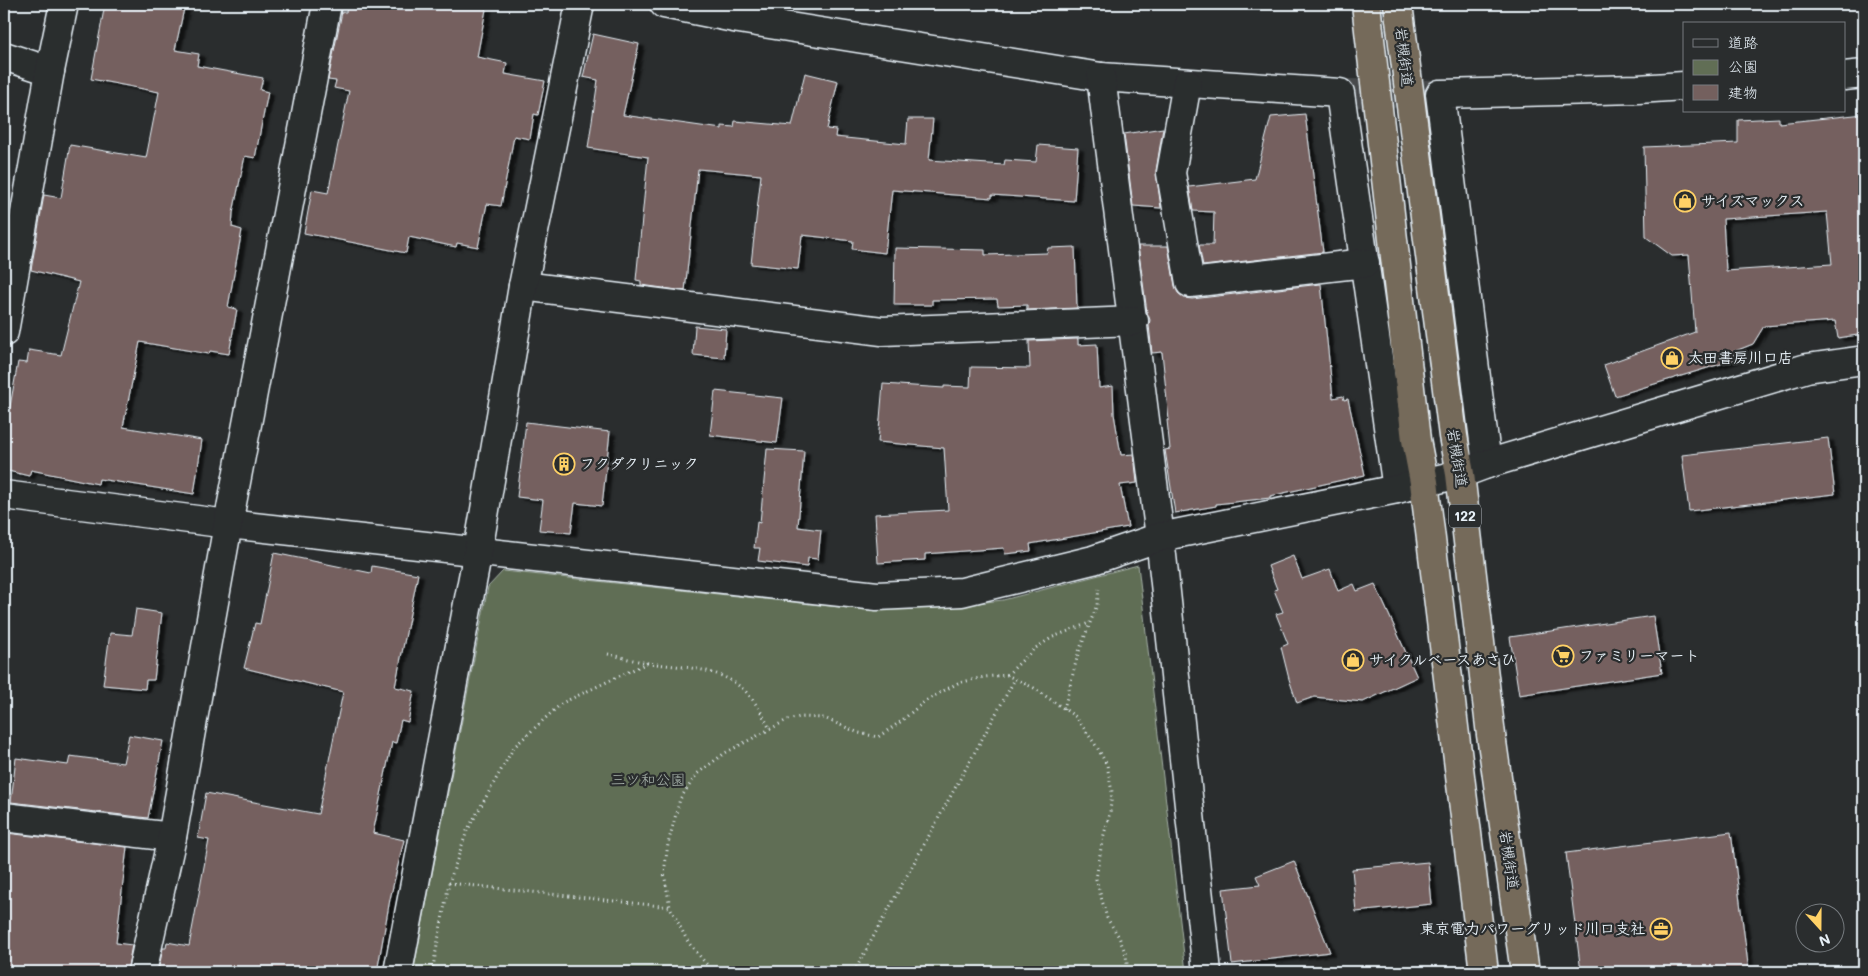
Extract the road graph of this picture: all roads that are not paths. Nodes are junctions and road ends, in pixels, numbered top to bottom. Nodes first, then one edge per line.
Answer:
1 (64, 4) edge
2 (327, 4) edge
3 (580, 4) edge
4 (664, 4) edge
5 (1366, 4) edge
6 (1398, 4) edge
7 (4, 56) edge
8 (50, 72) junction
9 (1864, 74) edge
10 (1846, 76) edge
11 (1102, 77) junction
12 (1187, 83) junction
13 (1683, 86) edge
14 (1365, 263) junction
15 (9, 276) edge
16 (523, 286) junction
17 (1134, 321) junction
18 (4, 332) edge
19 (1864, 360) edge
20 (1487, 464) junction
21 (1460, 474) junction
22 (1424, 482) junction
23 (1397, 489) junction
24 (4, 495) edge
25 (228, 524) junction
26 (1160, 538) junction
27 (478, 551) junction
28 (4, 817) edge
29 (172, 837) junction
30 (142, 972) edge
31 (398, 972) edge
32 (1207, 972) edge
33 (1484, 972) edge
34 (1525, 972) edge

1 - 8 street
2 - 25 street
3 - 16 street
4 - 11 street
5 - 22 highway, 岩槻街道 / 122
6 - 21 highway, 岩槻街道 / 122
7 - 8 street
8 - 15 street
9 - 10 street
11 - 12 street
11 - 17 street
12 - 14 street
12 - 14 street
13 - 20 street
14 - 23 street
15 - 18 street
16 - 17 street
16 - 27 street
17 - 26 street
19 - 20 street
20 - 21 street
21 - 22 street
21 - 34 highway, 岩槻街道 / 122
22 - 23 street
22 - 33 highway, 岩槻街道 / 122
23 - 26 street
24 - 25 street
25 - 27 street
25 - 29 street
26 - 27 street
26 - 32 street
27 - 31 street
28 - 29 street
29 - 30 street

